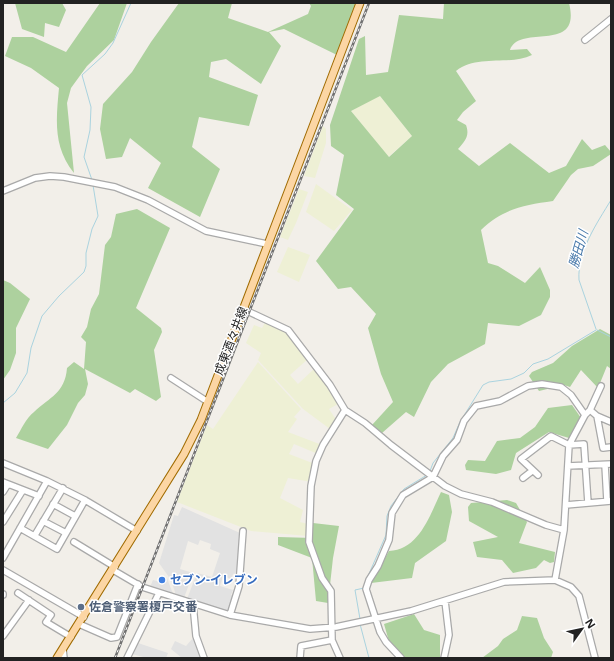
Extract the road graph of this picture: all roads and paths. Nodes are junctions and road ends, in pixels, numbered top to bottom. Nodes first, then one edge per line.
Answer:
1 (360, 3) edge
2 (611, 18) edge
3 (586, 40) dead end
4 (3, 192) edge
5 (267, 244) junction
6 (243, 309) junction
7 (171, 378) dead end
8 (601, 386) dead end
9 (208, 402) junction
10 (345, 410) junction
11 (590, 410) junction
12 (585, 415) junction
13 (597, 416) junction
14 (611, 422) edge
15 (569, 445) junction
16 (611, 448) edge
17 (3, 463) edge
18 (608, 464) edge
19 (585, 465) junction
20 (568, 466) junction
21 (532, 471) junction
22 (538, 475) dead end
23 (433, 477) junction
24 (523, 478) dead end
25 (47, 481) junction
26 (5, 483) edge
27 (62, 488) junction
28 (23, 490) junction
29 (3, 492) edge
30 (38, 496) junction
31 (85, 500) junction
32 (609, 501) edge
33 (588, 502) junction
34 (54, 504) junction
35 (566, 505) junction
36 (76, 516) junction
37 (43, 521) junction
38 (3, 522) edge
39 (20, 528) junction
40 (564, 530) junction
41 (137, 531) junction
42 (243, 531) dead end
43 (66, 533) junction
44 (34, 536) junction
45 (74, 542) dead end
46 (3, 558) edge
47 (114, 568) junction
48 (3, 570) edge
49 (556, 580) junction
50 (138, 584) junction
51 (18, 593) dead end
52 (159, 593) junction
53 (29, 600) junction
54 (445, 601) junction
55 (194, 604) junction
56 (230, 615) junction
57 (84, 617) junction
58 (376, 620) junction
59 (79, 624) junction
60 (330, 628) junction
61 (3, 636) edge
62 (71, 637) junction
63 (332, 640) junction
64 (64, 650) junction
65 (57, 658) edge
66 (64, 658) edge
67 (127, 658) edge
68 (204, 658) edge
69 (300, 658) edge
70 (340, 658) edge
71 (401, 658) edge
72 (444, 658) edge
73 (595, 658) edge

1 - 5 main road, 成東酒々井線
2 - 3 street
4 - 5 street
5 - 6 main road, 成東酒々井線
6 - 9 main road, 成東酒々井線
6 - 10 street
7 - 9 street
8 - 11 street
9 - 41 main road, 成東酒々井線
10 - 23 street
10 - 60 street
11 - 12 street
11 - 13 street
12 - 15 street
12 - 23 street
13 - 14 street
13 - 16 street
15 - 19 street
15 - 20 street
15 - 21 street
17 - 25 street
18 - 19 street
18 - 32 street
19 - 20 street
19 - 33 street
20 - 35 street
21 - 22 street
21 - 24 street
23 - 40 street
23 - 58 street
25 - 27 street
25 - 30 street
26 - 28 street
26 - 29 street
27 - 31 street
27 - 34 street
28 - 30 street
28 - 38 street
30 - 39 street
31 - 36 street
31 - 41 street
32 - 33 street
33 - 35 street
34 - 36 street
34 - 37 street
35 - 40 street
36 - 43 street
37 - 43 street
37 - 44 street
39 - 44 street
39 - 46 street
40 - 49 street
41 - 47 main road, 成東酒々井線
42 - 56 street
43 - 44 street
45 - 47 street
47 - 50 street
47 - 57 main road, 成東酒々井線
48 - 57 street
49 - 54 street
49 - 73 street
50 - 52 street
50 - 59 street
51 - 53 street
52 - 55 street
52 - 67 street
53 - 61 street
53 - 62 street
54 - 58 street
54 - 72 street
55 - 56 street
55 - 68 street
56 - 60 street
57 - 59 main road, 成東酒々井線
58 - 60 street
58 - 71 street
59 - 62 main road, 成東酒々井線
60 - 63 street
62 - 64 main road, 成東酒々井線
63 - 69 street
63 - 70 street
64 - 65 main road, 成東酒々井線
64 - 66 street

